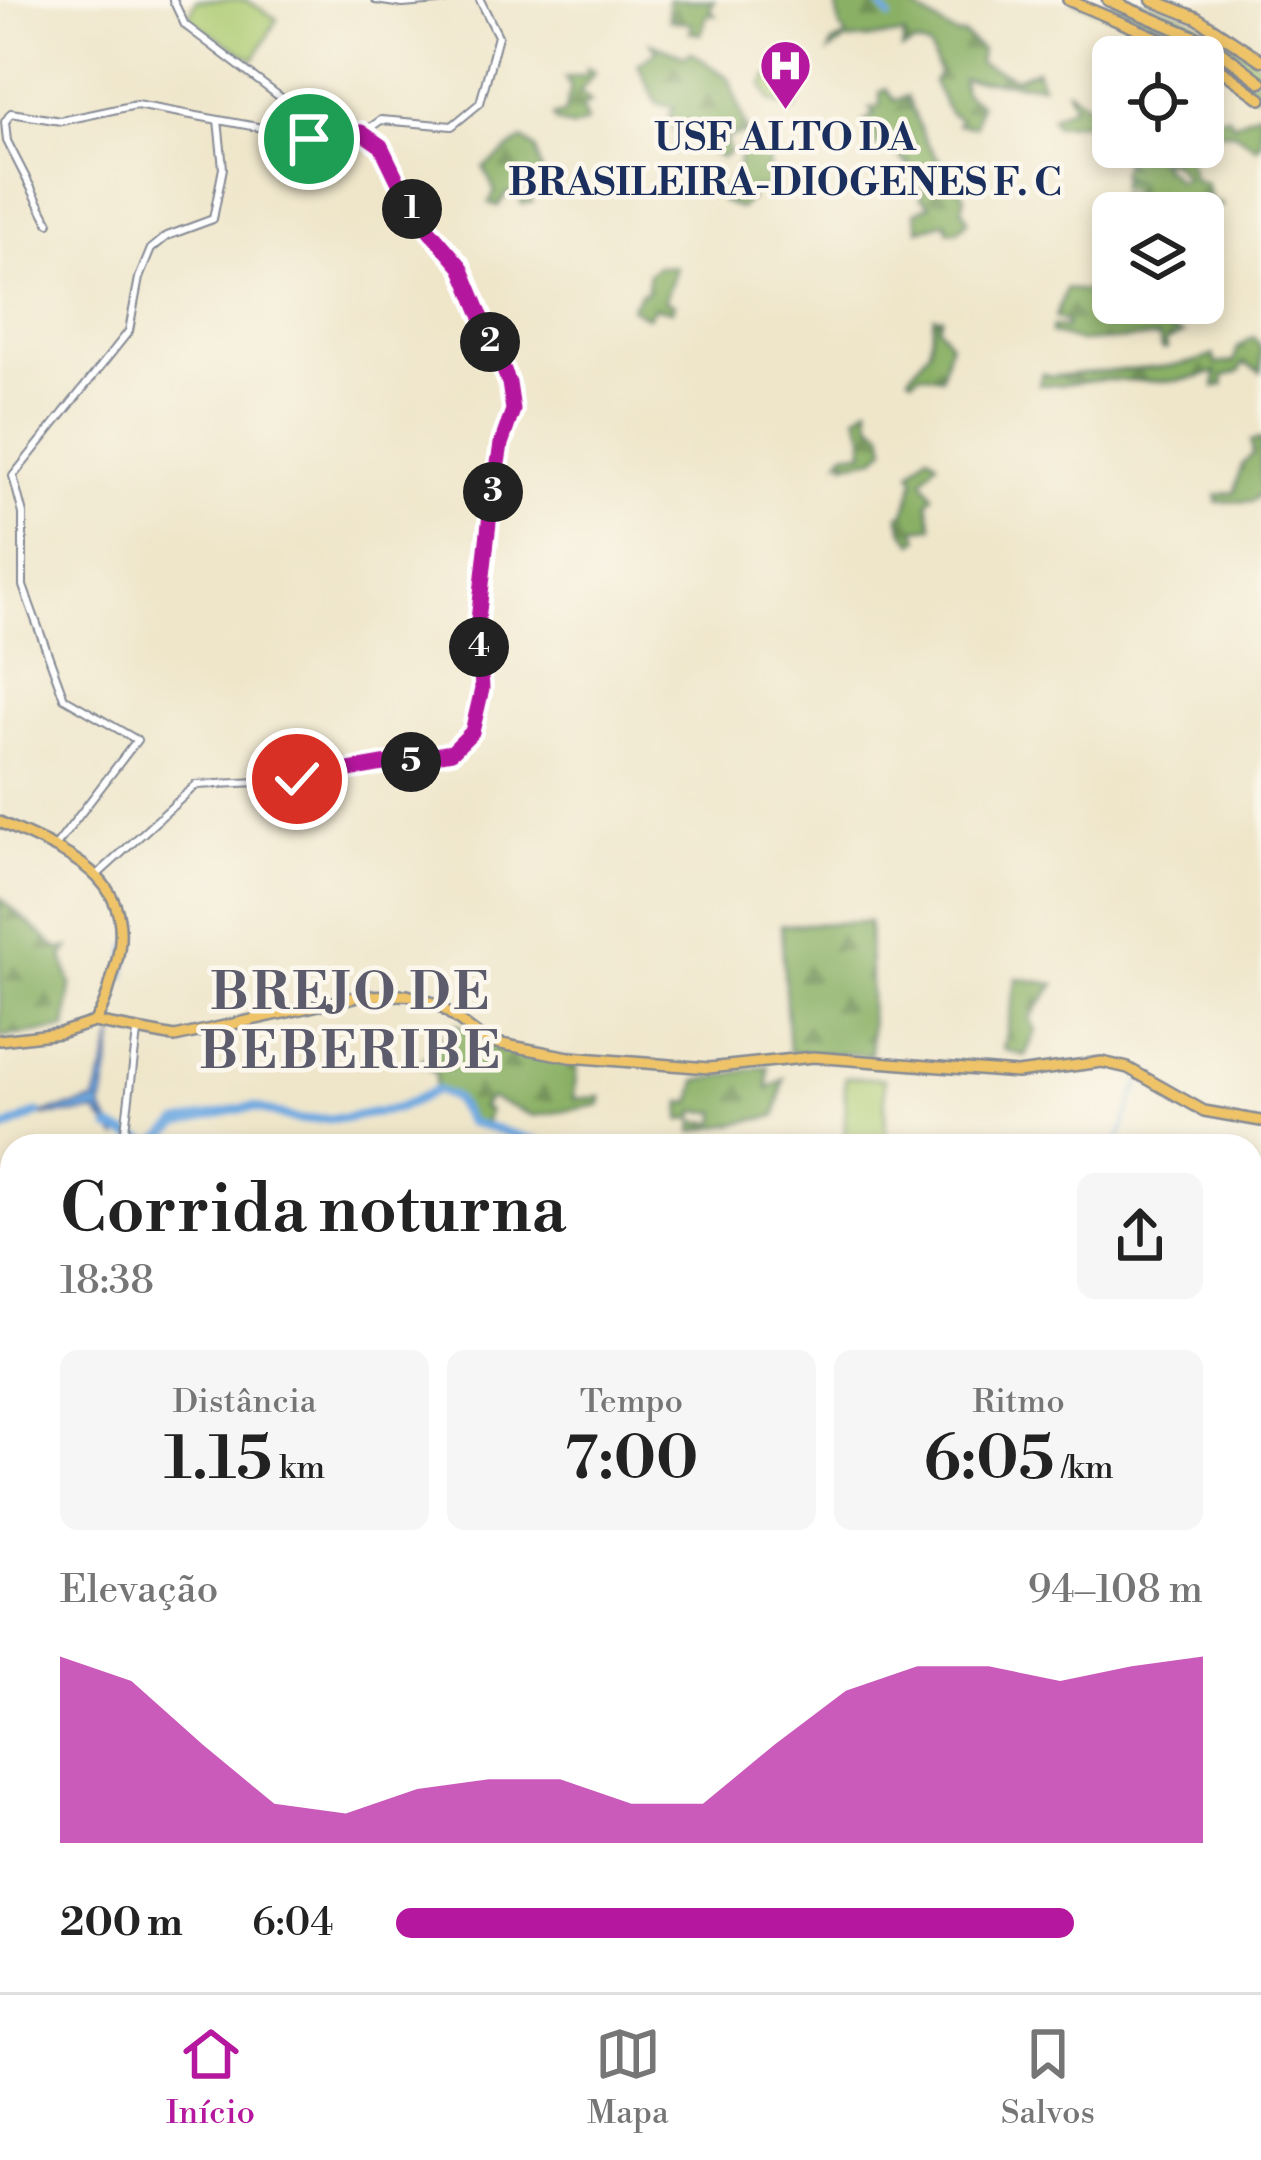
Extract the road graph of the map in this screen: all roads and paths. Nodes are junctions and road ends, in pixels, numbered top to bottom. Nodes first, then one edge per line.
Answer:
1 (173, 0) edge
2 (375, 0) edge
3 (450, 0) edge
4 (480, 0) edge
5 (1068, 0) edge
6 (1108, 0) edge
7 (1152, 0) edge
8 (1261, 60) edge
9 (1261, 82) edge
10 (1261, 99) edge
11 (218, 119) junction
12 (359, 133) junction
13 (49, 224) dead end
14 (0, 822) edge
15 (55, 847) junction
16 (97, 874) junction
17 (94, 1022) junction
18 (137, 1034) junction
19 (0, 1040) edge
20 (1261, 1121) edge
21 (124, 1134) edge

1 - 12 street
2 - 3 street
4 - 12 street
5 - 10 main road
6 - 9 highway
7 - 8 highway
11 - 12 street
11 - 13 street
11 - 15 street
12 - 16 street
14 - 15 main road
15 - 16 main road
16 - 17 main road
17 - 18 main road
17 - 19 main road
18 - 20 main road
18 - 21 street

